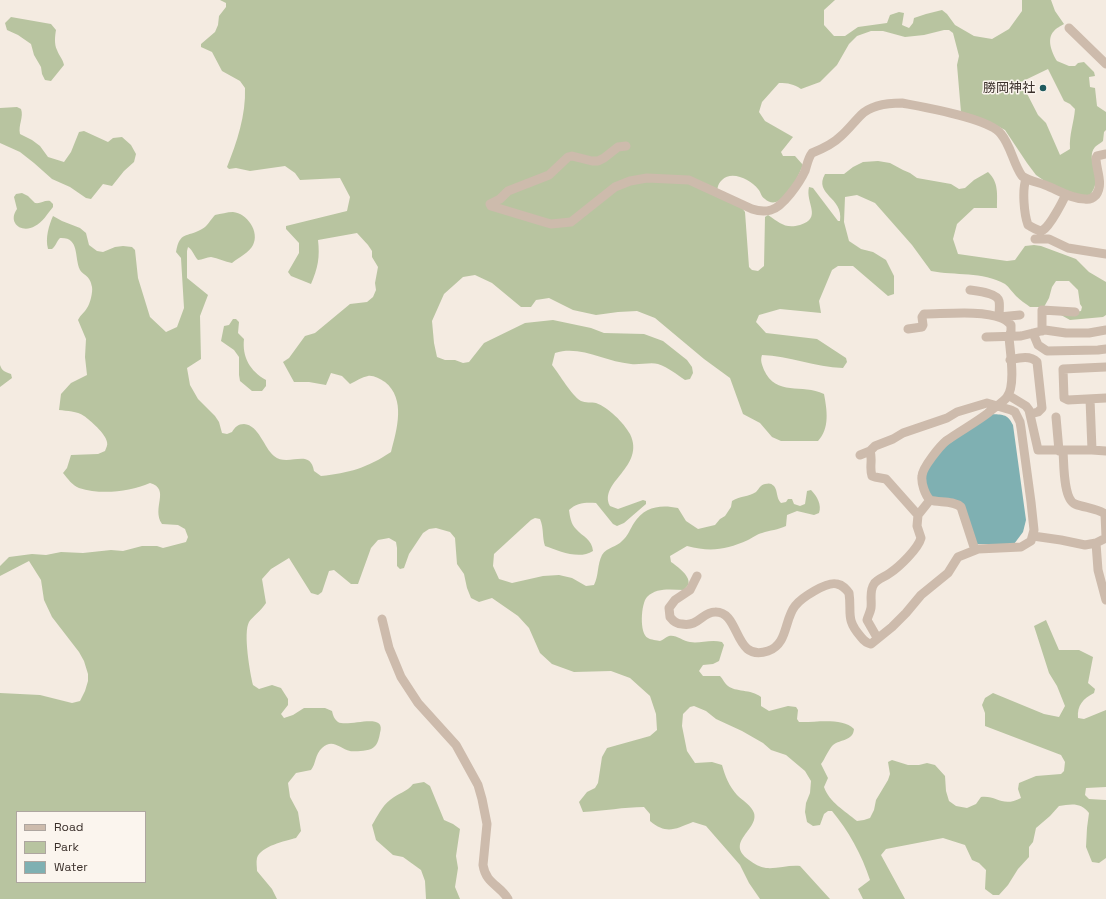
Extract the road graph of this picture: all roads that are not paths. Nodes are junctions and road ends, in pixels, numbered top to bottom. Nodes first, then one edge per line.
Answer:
1 (1069, 28) dead end
2 (1106, 64) edge
3 (626, 146) dead end
4 (1106, 154) edge
5 (1026, 179) junction
6 (1066, 194) junction
7 (1034, 228) junction
8 (1106, 254) edge
9 (970, 290) dead end
10 (1075, 312) dead end
11 (1020, 315) dead end
12 (999, 317) junction
13 (908, 329) dead end
14 (1106, 330) edge
15 (1037, 332) junction
16 (986, 337) dead end
17 (1009, 337) junction
18 (1106, 349) edge
19 (1010, 360) junction
20 (1106, 367) edge
21 (1008, 396) junction
22 (1106, 398) edge
23 (1090, 399) junction
24 (996, 405) junction
25 (1030, 414) junction
26 (1056, 417) dead end
27 (1092, 450) junction
28 (1061, 451) junction
29 (1106, 451) edge
30 (870, 452) junction
31 (860, 455) dead end
32 (930, 500) junction
33 (918, 515) junction
34 (1033, 536) junction
35 (1106, 537) edge
36 (1096, 543) junction
37 (975, 550) junction
38 (697, 576) dead end
39 (1105, 594) edge
40 (382, 619) dead end
41 (878, 638) junction
42 (508, 899) edge

1 - 2 street
3 - 5 street
4 - 6 street
5 - 6 street
5 - 7 street
6 - 7 street
7 - 8 street
9 - 12 street
10 - 15 street
11 - 12 street
12 - 13 street
12 - 17 street
14 - 15 street
15 - 17 street
15 - 18 street
16 - 17 street
17 - 19 street
19 - 21 street
19 - 25 street
20 - 23 street
21 - 24 street
21 - 25 street
22 - 23 street
23 - 27 street
24 - 30 street
24 - 32 street
24 - 34 street
25 - 28 street
26 - 28 street
27 - 28 street
27 - 29 street
28 - 35 street
30 - 31 street
30 - 33 street
32 - 33 street
32 - 37 street
33 - 41 street
34 - 36 street
34 - 37 street
35 - 36 street
36 - 39 street
37 - 41 street
38 - 41 street
40 - 42 street

